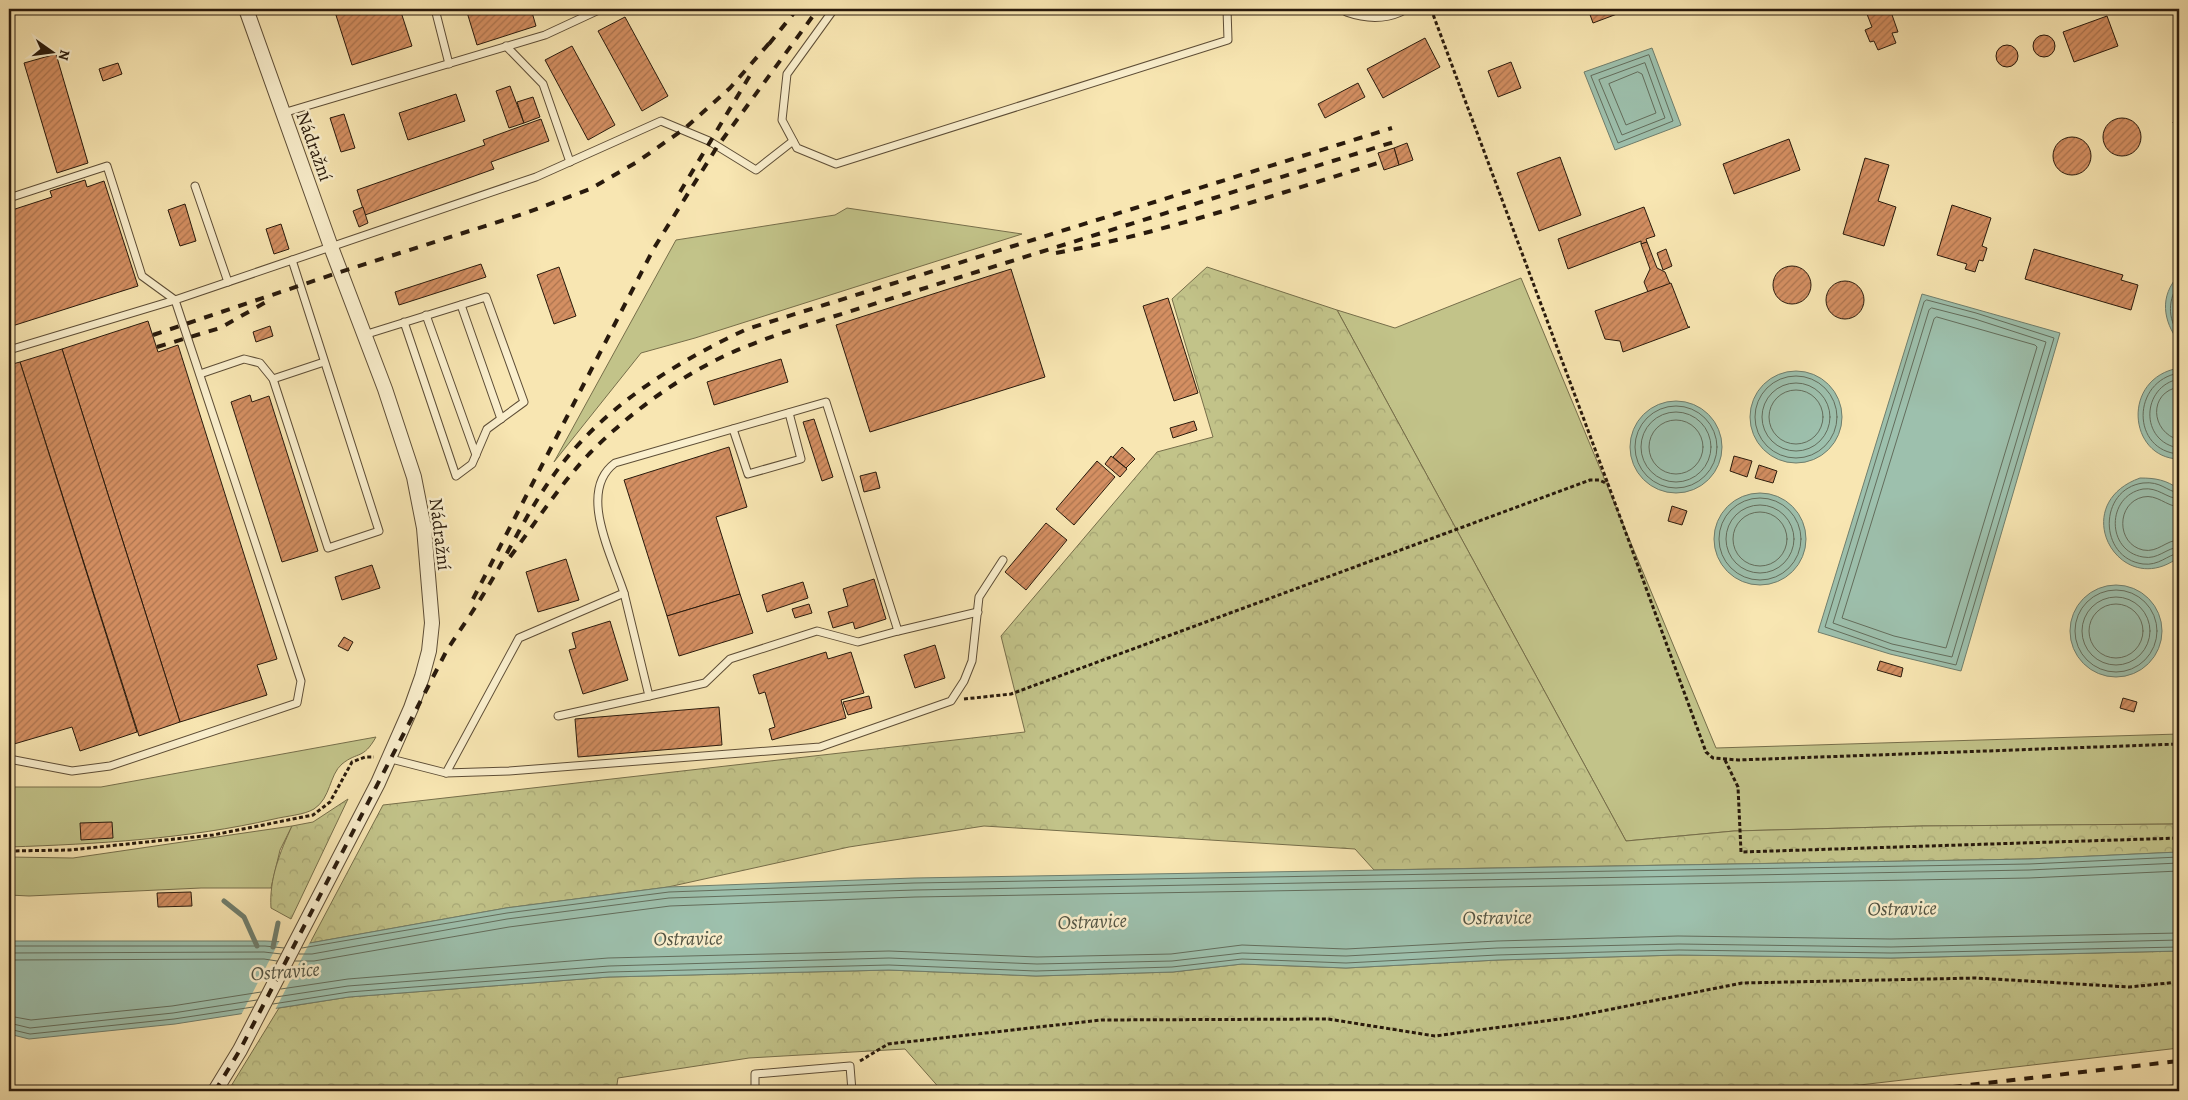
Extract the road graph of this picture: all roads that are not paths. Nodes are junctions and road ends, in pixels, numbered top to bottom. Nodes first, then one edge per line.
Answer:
1 (246, 9) edge
2 (435, 9) edge
3 (601, 9) edge
4 (834, 9) edge
5 (1227, 9) edge
6 (1348, 9) edge
7 (1399, 9) edge
8 (506, 46) junction
9 (449, 64) junction
10 (283, 114) junction
11 (793, 141) junction
12 (570, 162) junction
13 (196, 186) dead end
14 (9, 198) edge
15 (331, 247) junction
16 (292, 260) junction
17 (228, 282) junction
18 (175, 300) junction
19 (461, 305) junction
20 (426, 316) junction
21 (404, 322) junction
22 (364, 335) junction
23 (9, 350) edge
24 (324, 362) junction
25 (200, 374) junction
26 (273, 379) junction
27 (789, 413) junction
28 (501, 420) junction
29 (733, 429) junction
30 (476, 456) junction
31 (1003, 560) dead end
32 (624, 593) junction
33 (978, 612) junction
34 (898, 631) junction
35 (650, 696) junction
36 (558, 716) dead end
37 (387, 758) junction
38 (9, 759) edge
39 (446, 773) junction
40 (215, 1091) edge
41 (754, 1091) edge
42 (852, 1091) edge

1 - 10 street, Nádražní
2 - 9 lane
3 - 8 lane
4 - 11 lane
5 - 11 lane
6 - 7 street
8 - 9 lane
8 - 12 lane
9 - 10 lane
10 - 15 street, Nádražní
11 - 12 lane
12 - 15 lane
13 - 17 lane
14 - 18 lane
15 - 16 lane
15 - 22 street, Nádražní
16 - 17 lane
16 - 24 lane
17 - 18 lane
18 - 23 lane
18 - 25 lane
19 - 20 lane
19 - 28 lane
19 - 28 lane
20 - 21 lane
20 - 30 lane
21 - 22 lane
21 - 30 lane
22 - 37 street, Nádražní
24 - 26 lane
24 - 26 lane
25 - 26 lane
25 - 38 lane
27 - 29 lane
27 - 29 lane
27 - 34 lane
28 - 30 lane
29 - 32 lane
31 - 33 lane
32 - 35 lane
32 - 39 lane
33 - 34 lane
33 - 39 lane
34 - 35 lane
35 - 36 lane
37 - 39 lane
37 - 40 street, Nádražní
41 - 42 lane

